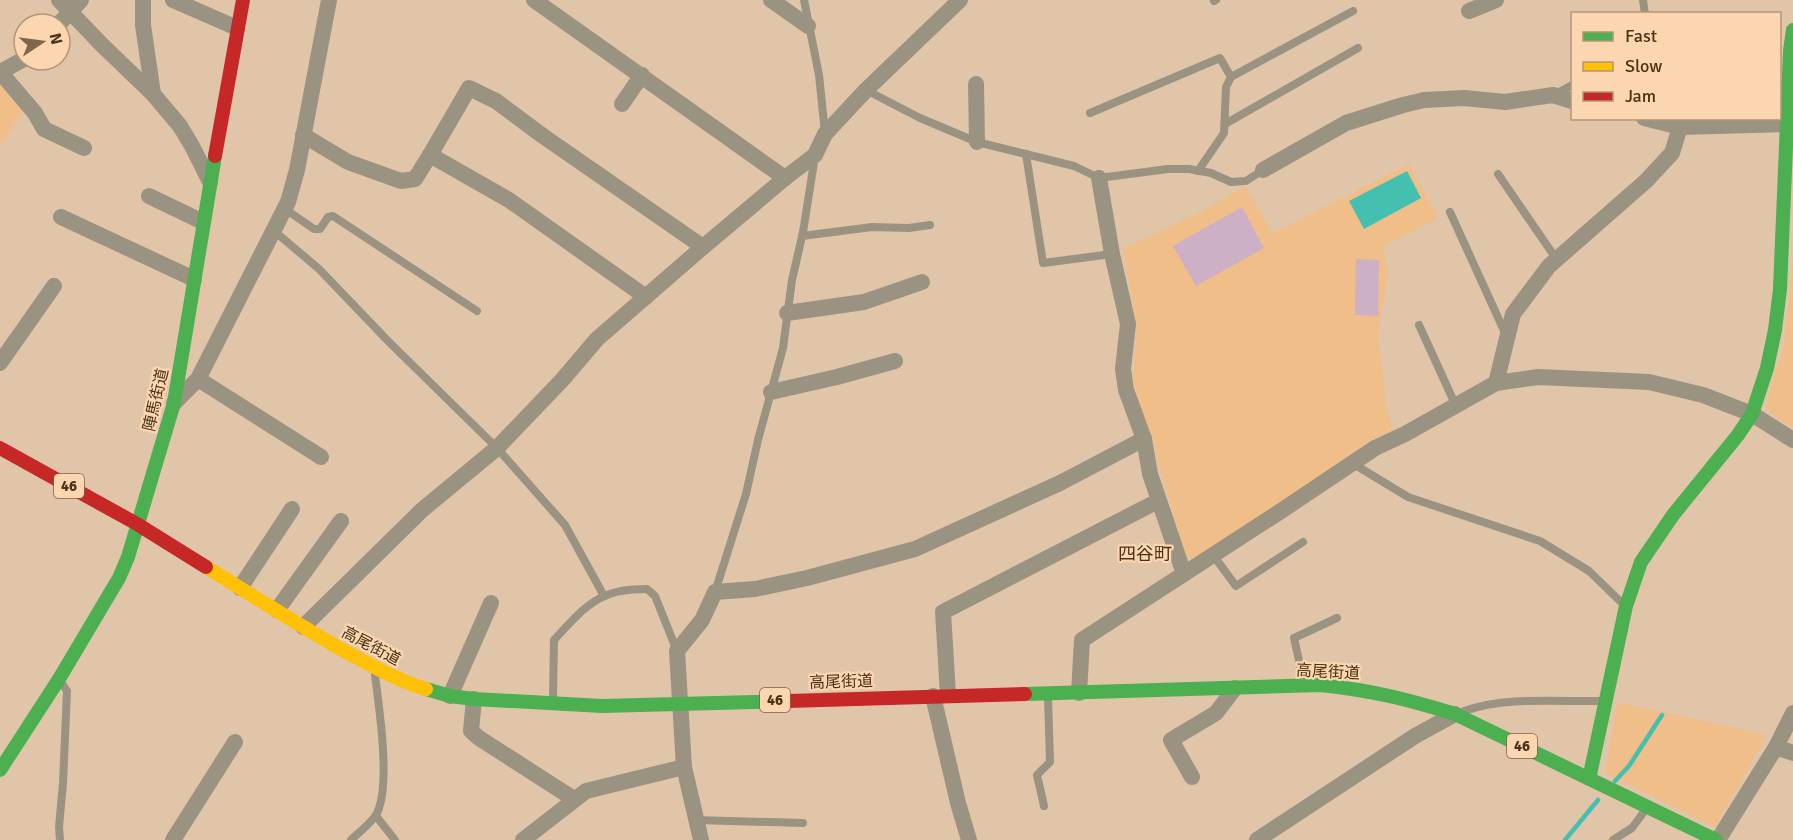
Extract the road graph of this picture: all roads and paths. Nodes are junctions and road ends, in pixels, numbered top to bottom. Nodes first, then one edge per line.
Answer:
1 (143, 0) edge
2 (173, 0) edge
3 (243, 0) edge
4 (329, 0) edge
5 (534, 0) edge
6 (771, 0) edge
7 (804, 0) edge
8 (960, 0) edge
9 (1497, 0) edge
10 (1467, 5) edge
11 (67, 9) edge
12 (1353, 11) dead end
13 (808, 26) junction
14 (237, 28) junction
15 (1793, 30) edge
16 (1358, 48) dead end
17 (0, 72) edge
18 (642, 75) junction
19 (1231, 76) junction
20 (976, 84) dead end
21 (1571, 86) edge
22 (866, 90) junction
23 (153, 94) junction
24 (1553, 95) junction
25 (1571, 101) edge
26 (622, 104) dead end
27 (1090, 113) dead end
28 (1652, 120) edge
29 (1224, 124) junction
30 (1787, 124) junction
31 (1680, 127) junction
32 (825, 134) junction
33 (303, 135) junction
34 (977, 142) junction
35 (84, 148) dead end
36 (1026, 154) junction
37 (430, 155) junction
38 (815, 155) junction
39 (1263, 170) joint
40 (1198, 171) junction
41 (1498, 174) dead end
42 (785, 178) junction
43 (1099, 178) junction
44 (210, 182) junction
45 (149, 196) dead end
46 (285, 209) junction
47 (1450, 212) dead end
48 (61, 217) dead end
49 (203, 222) junction
50 (930, 225) dead end
51 (273, 230) junction
52 (802, 236) junction
53 (703, 247) junction
54 (1112, 254) junction
55 (1557, 260) junction
56 (194, 279) junction
57 (922, 282) dead end
58 (54, 286) dead end
59 (646, 297) junction
60 (477, 311) dead end
61 (787, 314) junction
62 (1419, 325) dead end
63 (1508, 337) junction
64 (895, 361) dead end
65 (0, 363) edge
66 (198, 379) junction
67 (1496, 383) junction
68 (771, 392) junction
69 (174, 404) junction
70 (1455, 406) junction
71 (1752, 414) junction
72 (1144, 439) junction
73 (1793, 440) edge
74 (0, 448) edge
75 (497, 448) junction
76 (321, 457) dead end
77 (1352, 463) junction
78 (1158, 501) junction
79 (292, 509) dead end
80 (341, 521) dead end
81 (137, 524) junction
82 (1303, 542) dead end
83 (1213, 555) junction
84 (1184, 574) junction
85 (240, 588) junction
86 (715, 592) junction
87 (604, 596) junction
88 (491, 603) dead end
89 (1626, 606) junction
90 (277, 610) junction
91 (1337, 618) dead end
92 (303, 627) junction
93 (677, 651) junction
94 (375, 668) junction
95 (59, 679) junction
96 (1305, 686) junction
97 (1235, 688) junction
98 (1079, 693) junction
99 (1048, 694) junction
100 (450, 696) junction
101 (940, 696) junction
102 (474, 699) junction
103 (1606, 701) junction
104 (681, 703) junction
105 (553, 705) junction
106 (1793, 713) edge
107 (1455, 714) junction
108 (235, 741) dead end
109 (1776, 747) junction
110 (1793, 753) edge
111 (684, 766) junction
112 (0, 771) edge
113 (1192, 777) dead end
114 (1589, 779) junction
115 (574, 799) junction
116 (1044, 806) dead end
117 (1648, 806) junction
118 (376, 816) junction
119 (696, 820) junction
120 (803, 823) dead end
121 (60, 840) edge
122 (173, 840) edge
123 (351, 840) edge
124 (395, 840) edge
125 (523, 840) edge
126 (701, 840) edge
127 (969, 840) edge
128 (1257, 840) edge
129 (1613, 840) edge
130 (1717, 840) edge

1 - 23 street
2 - 14 street
3 - 14 main road, 陣馬街道
4 - 33 street
5 - 18 street
6 - 13 street
7 - 13 lane
8 - 22 street
9 - 10 street
11 - 23 street
12 - 19 lane
13 - 32 lane
14 - 44 main road, 陣馬街道
15 - 30 main road
16 - 29 lane
17 - 35 street
18 - 26 street
18 - 42 street
19 - 27 lane
19 - 29 lane
20 - 34 street
21 - 24 lane
22 - 32 street
22 - 34 lane
23 - 44 street
24 - 25 street
24 - 39 street
28 - 31 street
29 - 40 lane
30 - 31 street
30 - 71 main road
31 - 55 street
32 - 38 street
33 - 37 street
33 - 46 street
34 - 36 lane
36 - 43 lane
36 - 54 lane
37 - 53 street
37 - 59 street
38 - 42 street
38 - 52 lane
39 - 40 lane
40 - 43 lane
41 - 55 lane
42 - 53 street
43 - 54 street
44 - 49 main road, 陣馬街道
45 - 49 street
46 - 51 street
46 - 60 lane
47 - 63 lane
48 - 56 street
49 - 56 main road, 陣馬街道
50 - 52 lane
51 - 66 street
51 - 75 lane
52 - 61 lane
53 - 59 street
54 - 72 street
55 - 63 street
56 - 69 main road, 陣馬街道
57 - 61 street
58 - 65 street
59 - 75 street
61 - 68 lane
62 - 70 lane
63 - 67 street
64 - 68 street
66 - 69 street
66 - 76 street
67 - 70 street
67 - 71 street
68 - 86 lane
69 - 81 main road, 陣馬街道
70 - 77 street
71 - 73 street
71 - 89 main road
72 - 78 street
72 - 86 street
74 - 81 main road, 高尾街道 / 46
75 - 87 lane
75 - 92 street
77 - 83 street
77 - 89 lane
78 - 84 street
78 - 101 street
79 - 85 street
80 - 90 street
81 - 85 main road, 高尾街道 / 46
81 - 95 main road, 陣馬街道
82 - 83 lane
83 - 84 street
84 - 98 street
85 - 90 main road, 高尾街道 / 46
86 - 93 street
87 - 93 lane
87 - 105 lane
88 - 100 street
89 - 103 main road
90 - 92 main road, 高尾街道 / 46
91 - 96 lane
92 - 94 main road, 高尾街道 / 46
93 - 104 street
94 - 100 main road, 高尾街道 / 46
94 - 118 lane
95 - 112 main road, 陣馬街道
95 - 121 lane
96 - 97 main road, 高尾街道 / 46
96 - 107 main road, 高尾街道 / 46
97 - 98 main road, 高尾街道 / 46
97 - 113 street
98 - 99 main road, 高尾街道 / 46
99 - 101 main road, 高尾街道 / 46
99 - 116 lane
100 - 102 main road, 高尾街道 / 46
101 - 104 main road, 高尾街道 / 46
101 - 127 street
102 - 105 main road, 高尾街道 / 46
102 - 115 street
103 - 107 lane
103 - 114 main road
104 - 105 main road, 高尾街道 / 46
104 - 111 street
106 - 109 street
107 - 114 main road, 高尾街道 / 46
107 - 128 street
108 - 122 street
109 - 110 street
109 - 130 street
111 - 115 street
111 - 119 street
114 - 117 main road, 高尾街道 / 46
115 - 125 street
117 - 129 lane
117 - 130 main road, 高尾街道 / 46
118 - 123 lane
118 - 124 lane
119 - 120 lane
119 - 126 street

